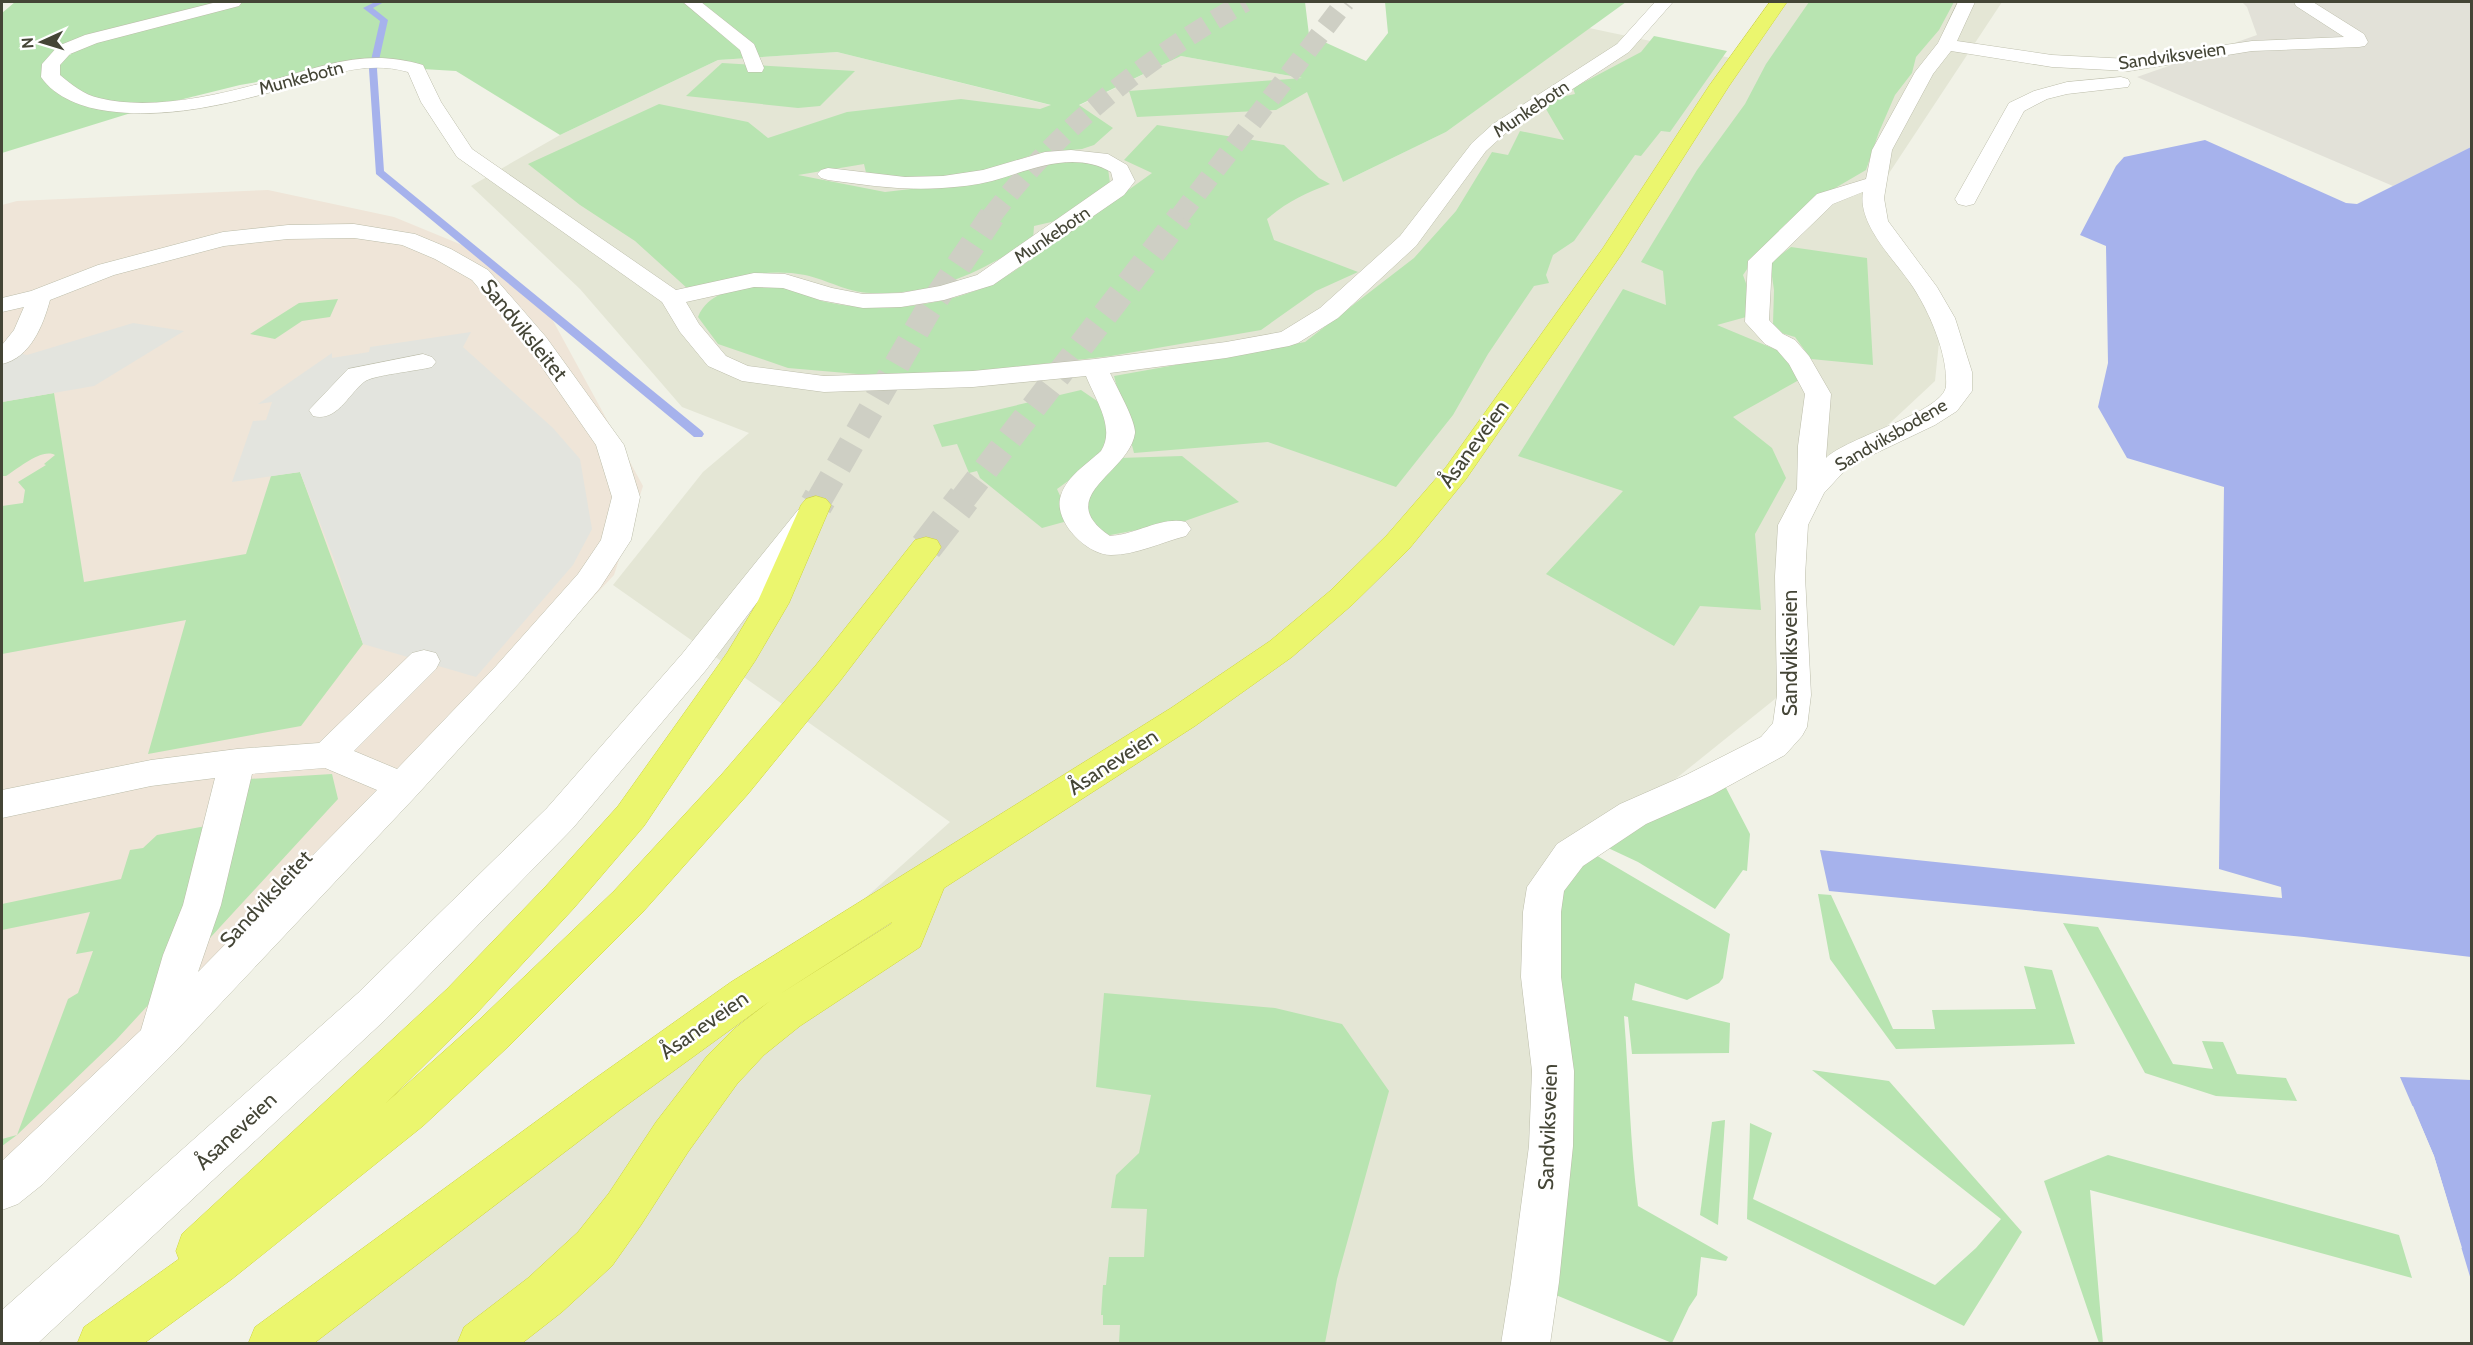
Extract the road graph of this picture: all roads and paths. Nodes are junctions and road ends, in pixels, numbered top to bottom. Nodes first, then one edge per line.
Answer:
1 (233, 2) edge
2 (691, 2) edge
3 (1664, 2) edge
4 (1779, 2) edge
5 (1966, 2) edge
6 (2302, 2) edge
7 (2355, 41) junction
8 (1946, 45) junction
9 (2269, 64) dead end
10 (755, 68) dead end
11 (2223, 69) dead end
12 (2179, 76) dead end
13 (2147, 81) dead end
14 (828, 174) dead end
15 (1876, 183) junction
16 (1966, 199) dead end
17 (39, 296) junction
18 (672, 298) junction
19 (2, 304) edge
20 (6, 353) edge
21 (423, 362) dead end
22 (1095, 367) junction
23 (322, 410) dead end
24 (1811, 489) junction
25 (816, 505) joint
26 (1176, 529) dead end
27 (926, 547) tunnel mouth
28 (424, 662) dead end
29 (328, 755) junction
30 (237, 762) junction
31 (404, 786) junction
32 (2, 804) edge
33 (929, 879) junction
34 (159, 1040) junction
35 (2, 1188) edge
36 (2, 1341) edge
37 (100, 1344) edge
38 (272, 1344) edge
39 (481, 1344) edge
40 (1525, 1344) edge

1 - 18 street, Munkebotn
2 - 10 street
3 - 22 street, Munkebotn
4 - 33 highway, Åsaneveien
5 - 8 street
6 - 7 street
7 - 8 street, Sandviksveien
7 - 9 street
8 - 15 street
11 - 12 street
13 - 16 street
14 - 18 street, Munkebotn
15 - 24 street, Sandviksveien
15 - 24 street, Sandviksbodene
17 - 19 street, Sandviksleitet
17 - 20 street
17 - 31 street, Sandviksleitet
18 - 22 street, Munkebotn
21 - 23 street
22 - 26 street
24 - 40 street, Sandviksveien
25 - 36 street, Åsaneveien
25 - 37 highway
27 - 37 highway
28 - 29 street
29 - 30 street
29 - 31 street
30 - 32 street
30 - 34 street
31 - 34 street, Sandviksleitet
33 - 38 highway, Åsaneveien
33 - 39 highway
34 - 35 street, Sandviksleitet

